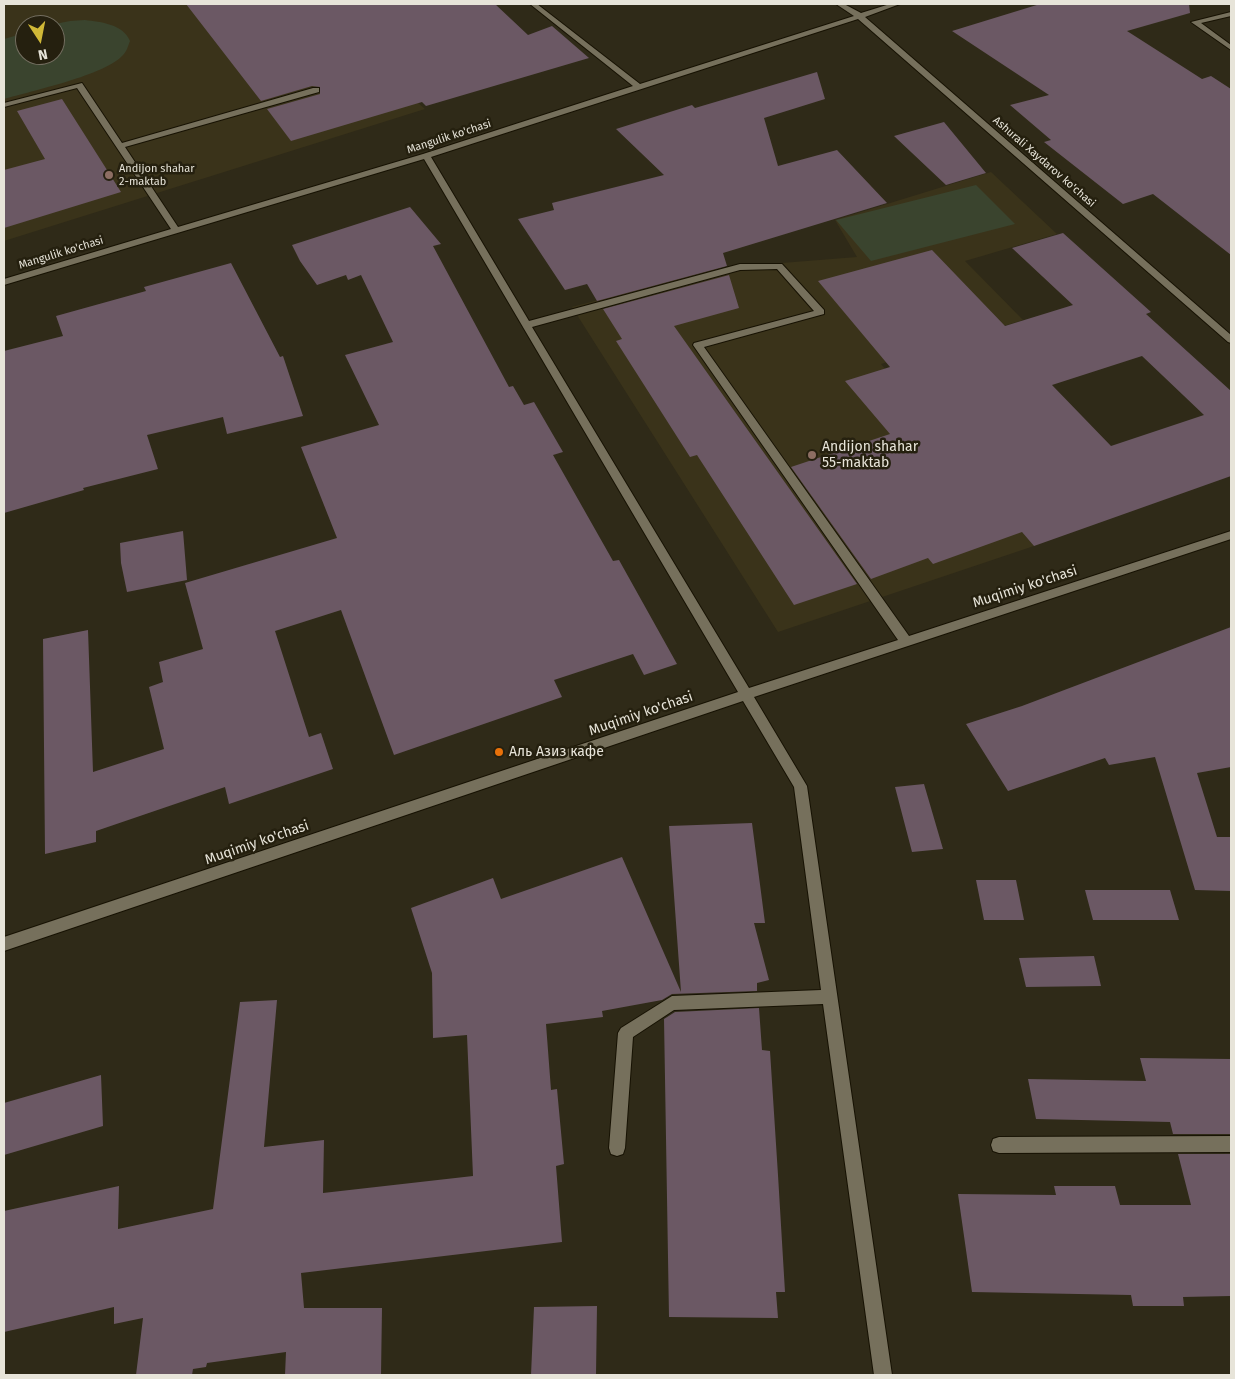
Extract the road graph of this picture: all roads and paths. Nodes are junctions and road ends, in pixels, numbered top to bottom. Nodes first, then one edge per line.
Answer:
1 (533, 4) edge
2 (839, 4) edge
3 (897, 4) edge
4 (1231, 14) edge
5 (858, 15) junction
6 (1231, 48) edge
7 (639, 87) junction
8 (316, 90) dead end
9 (4, 105) edge
10 (120, 146) junction
11 (426, 156) junction
12 (176, 230) junction
13 (4, 282) edge
14 (527, 325) junction
15 (1231, 340) edge
16 (1231, 535) edge
17 (906, 642) junction
18 (747, 694) junction
19 (4, 944) edge
20 (830, 996) junction
21 (1231, 1144) edge
22 (999, 1145) dead end
23 (616, 1148) dead end
24 (883, 1375) edge

1 - 7 street
2 - 5 street, Ashurali Xaydarov ko'chasi
3 - 5 street, Mangulik ko'chasi
4 - 6 street
5 - 7 street, Mangulik ko'chasi
5 - 15 street, Ashurali Xaydarov ko'chasi
7 - 11 street, Mangulik ko'chasi
8 - 10 street
9 - 10 street
10 - 12 street
11 - 12 street, Mangulik ko'chasi
11 - 14 street
12 - 13 street, Mangulik ko'chasi
14 - 17 street
14 - 18 street
16 - 17 street, Muqimiy ko'chasi
17 - 18 street, Muqimiy ko'chasi
18 - 19 street, Muqimiy ko'chasi
18 - 20 street
20 - 23 street
20 - 24 street
21 - 22 street

